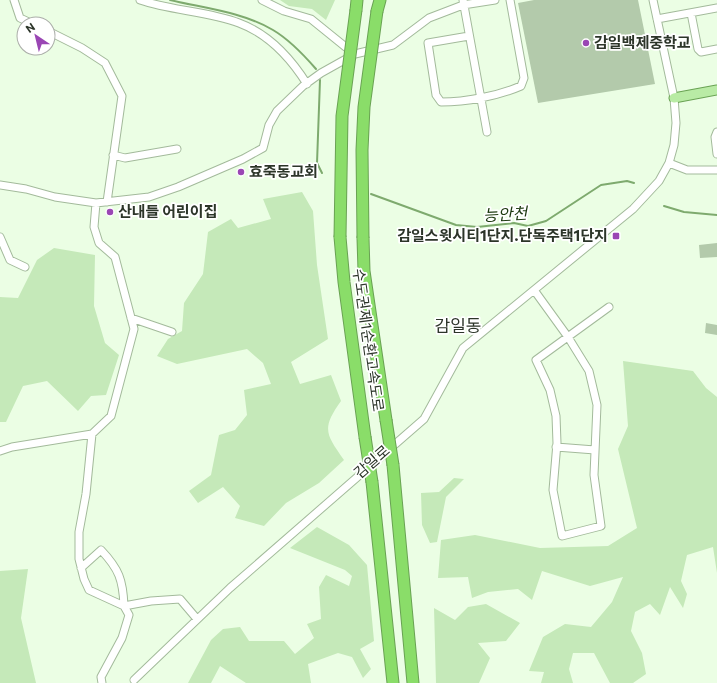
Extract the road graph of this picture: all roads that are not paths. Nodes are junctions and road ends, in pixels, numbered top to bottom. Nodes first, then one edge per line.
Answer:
1 (14, 0) edge
2 (140, 0) edge
3 (262, 0) edge
4 (380, 0) edge
5 (495, 0) edge
6 (510, 0) edge
7 (653, 0) edge
8 (463, 3) edge
9 (356, 5) edge
10 (717, 8) edge
11 (691, 13) junction
12 (19, 16) edge
13 (658, 19) junction
14 (56, 35) edge
15 (469, 36) junction
16 (717, 49) edge
17 (355, 54) junction
18 (307, 84) junction
19 (717, 90) edge
20 (480, 97) junction
21 (674, 98) junction
22 (487, 132) dead end
23 (717, 132) edge
24 (177, 149) dead end
25 (717, 154) edge
26 (113, 155) junction
27 (669, 163) junction
28 (717, 170) edge
29 (0, 185) edge
30 (106, 202) junction
31 (96, 204) junction
32 (0, 237) edge
33 (25, 267) dead end
34 (534, 290) junction
35 (609, 307) dead end
36 (131, 318) junction
37 (172, 332) dead end
38 (568, 337) junction
39 (92, 434) junction
40 (556, 447) junction
41 (596, 450) junction
42 (0, 451) edge
43 (81, 568) junction
44 (124, 606) junction
45 (197, 619) junction
46 (132, 682) edge
47 (102, 683) edge
48 (393, 683) edge
49 (413, 683) edge

1 - 12 street
2 - 18 street
3 - 17 street
4 - 49 highway, 수도권제1순환고속도로, bridge
5 - 8 street
6 - 20 street
7 - 13 street, 감일로
8 - 15 street
8 - 17 street
9 - 48 highway, 수도권제1순환고속도로, bridge
10 - 11 street
11 - 13 street
11 - 16 street
13 - 21 street, 감일로
14 - 26 street
15 - 20 street
15 - 20 street
17 - 18 street
18 - 30 street
19 - 21 main road
20 - 22 street
21 - 27 street, 감일로
23 - 25 street
24 - 26 street
26 - 30 street
27 - 28 street
27 - 34 street, 감일로
29 - 31 street
30 - 31 street
31 - 36 street
32 - 33 street
34 - 38 street
34 - 45 street, 감일로
35 - 38 street
36 - 37 street
36 - 39 street
38 - 40 street
38 - 41 street
39 - 42 street
39 - 43 street
40 - 41 street
40 - 41 street
43 - 44 street
43 - 44 street
44 - 45 street
44 - 47 street
45 - 46 street, 감일로

